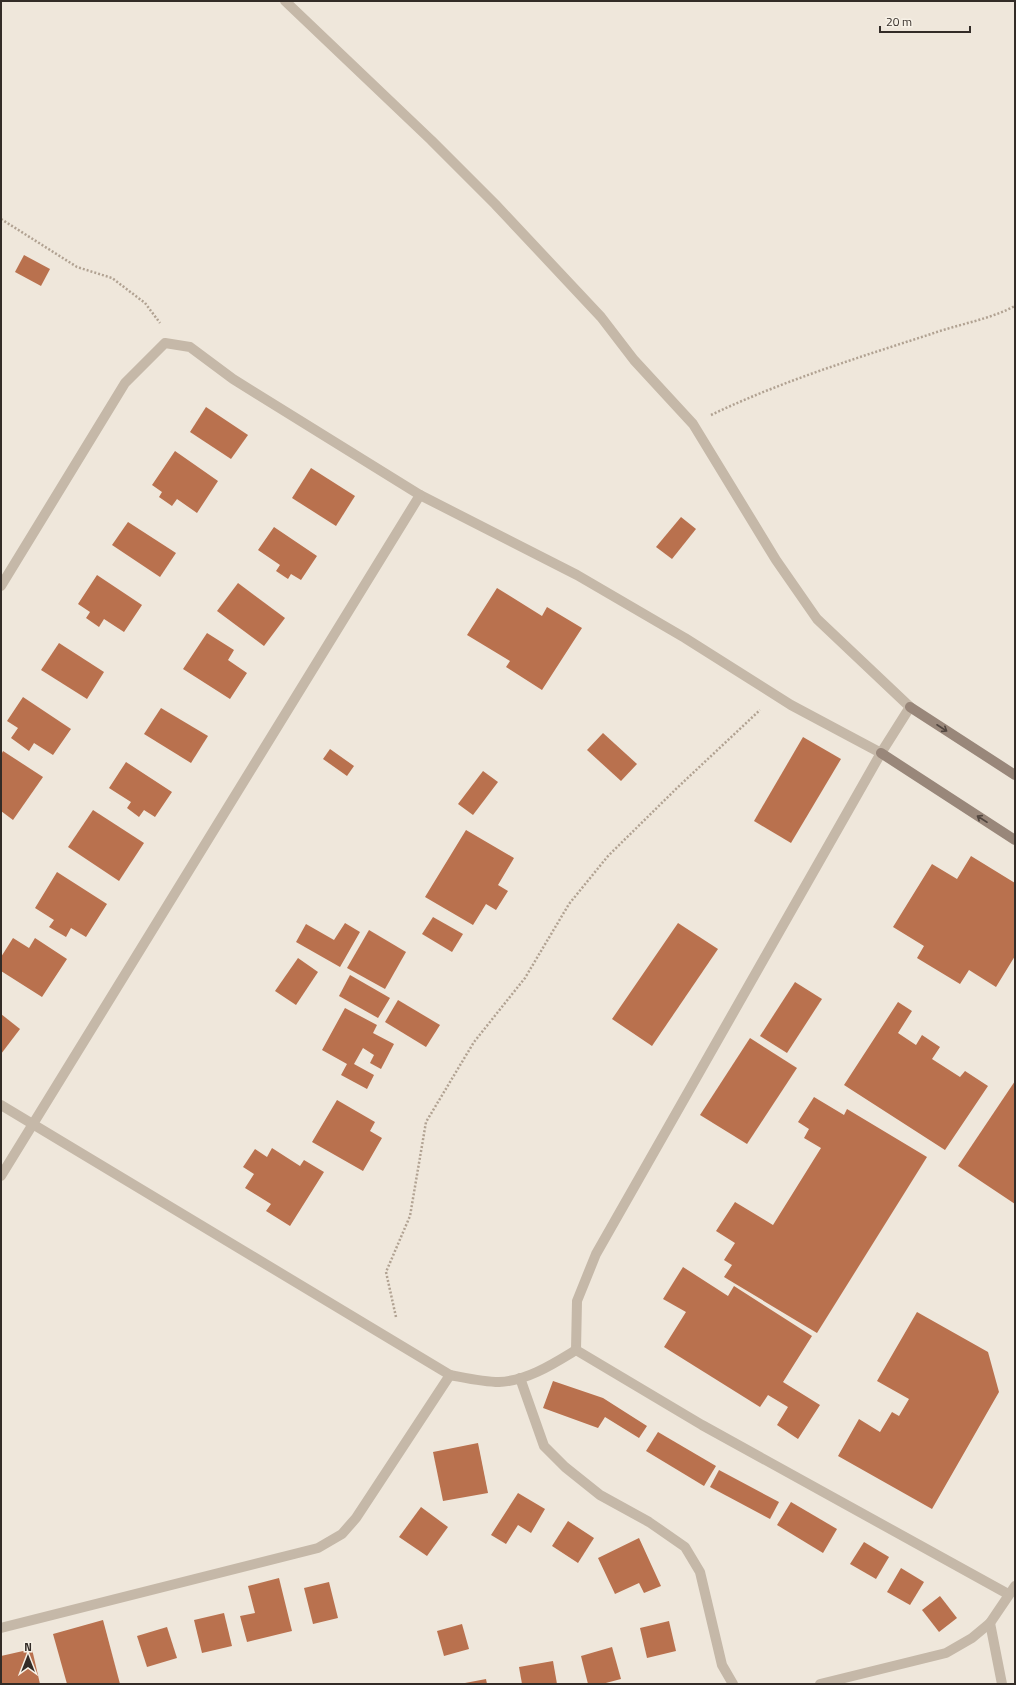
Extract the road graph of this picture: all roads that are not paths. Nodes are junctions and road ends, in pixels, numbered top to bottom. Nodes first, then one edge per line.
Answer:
1 (285, 1) edge
2 (420, 495) junction
3 (1, 586) edge
4 (910, 707) junction
5 (881, 753) junction
6 (1015, 774) edge
7 (1015, 840) edge
8 (1, 1105) edge
9 (32, 1124) junction
10 (1, 1176) edge
11 (576, 1350) junction
12 (450, 1375) junction
13 (520, 1378) junction
14 (1015, 1586) edge
15 (1008, 1594) junction
16 (990, 1623) junction
17 (1, 1628) edge
18 (733, 1684) edge
19 (820, 1684) edge
20 (1002, 1684) edge

1 - 4 street
2 - 3 street
2 - 5 street
2 - 9 street
4 - 5 street
4 -> 6 street
7 -> 5 street
5 - 11 street
8 - 9 street
9 - 10 street
9 - 12 street
11 - 13 street
11 - 15 street
12 - 13 street
12 - 17 street
13 - 18 street
14 - 15 street
15 - 16 street
16 - 19 street
16 - 20 street

